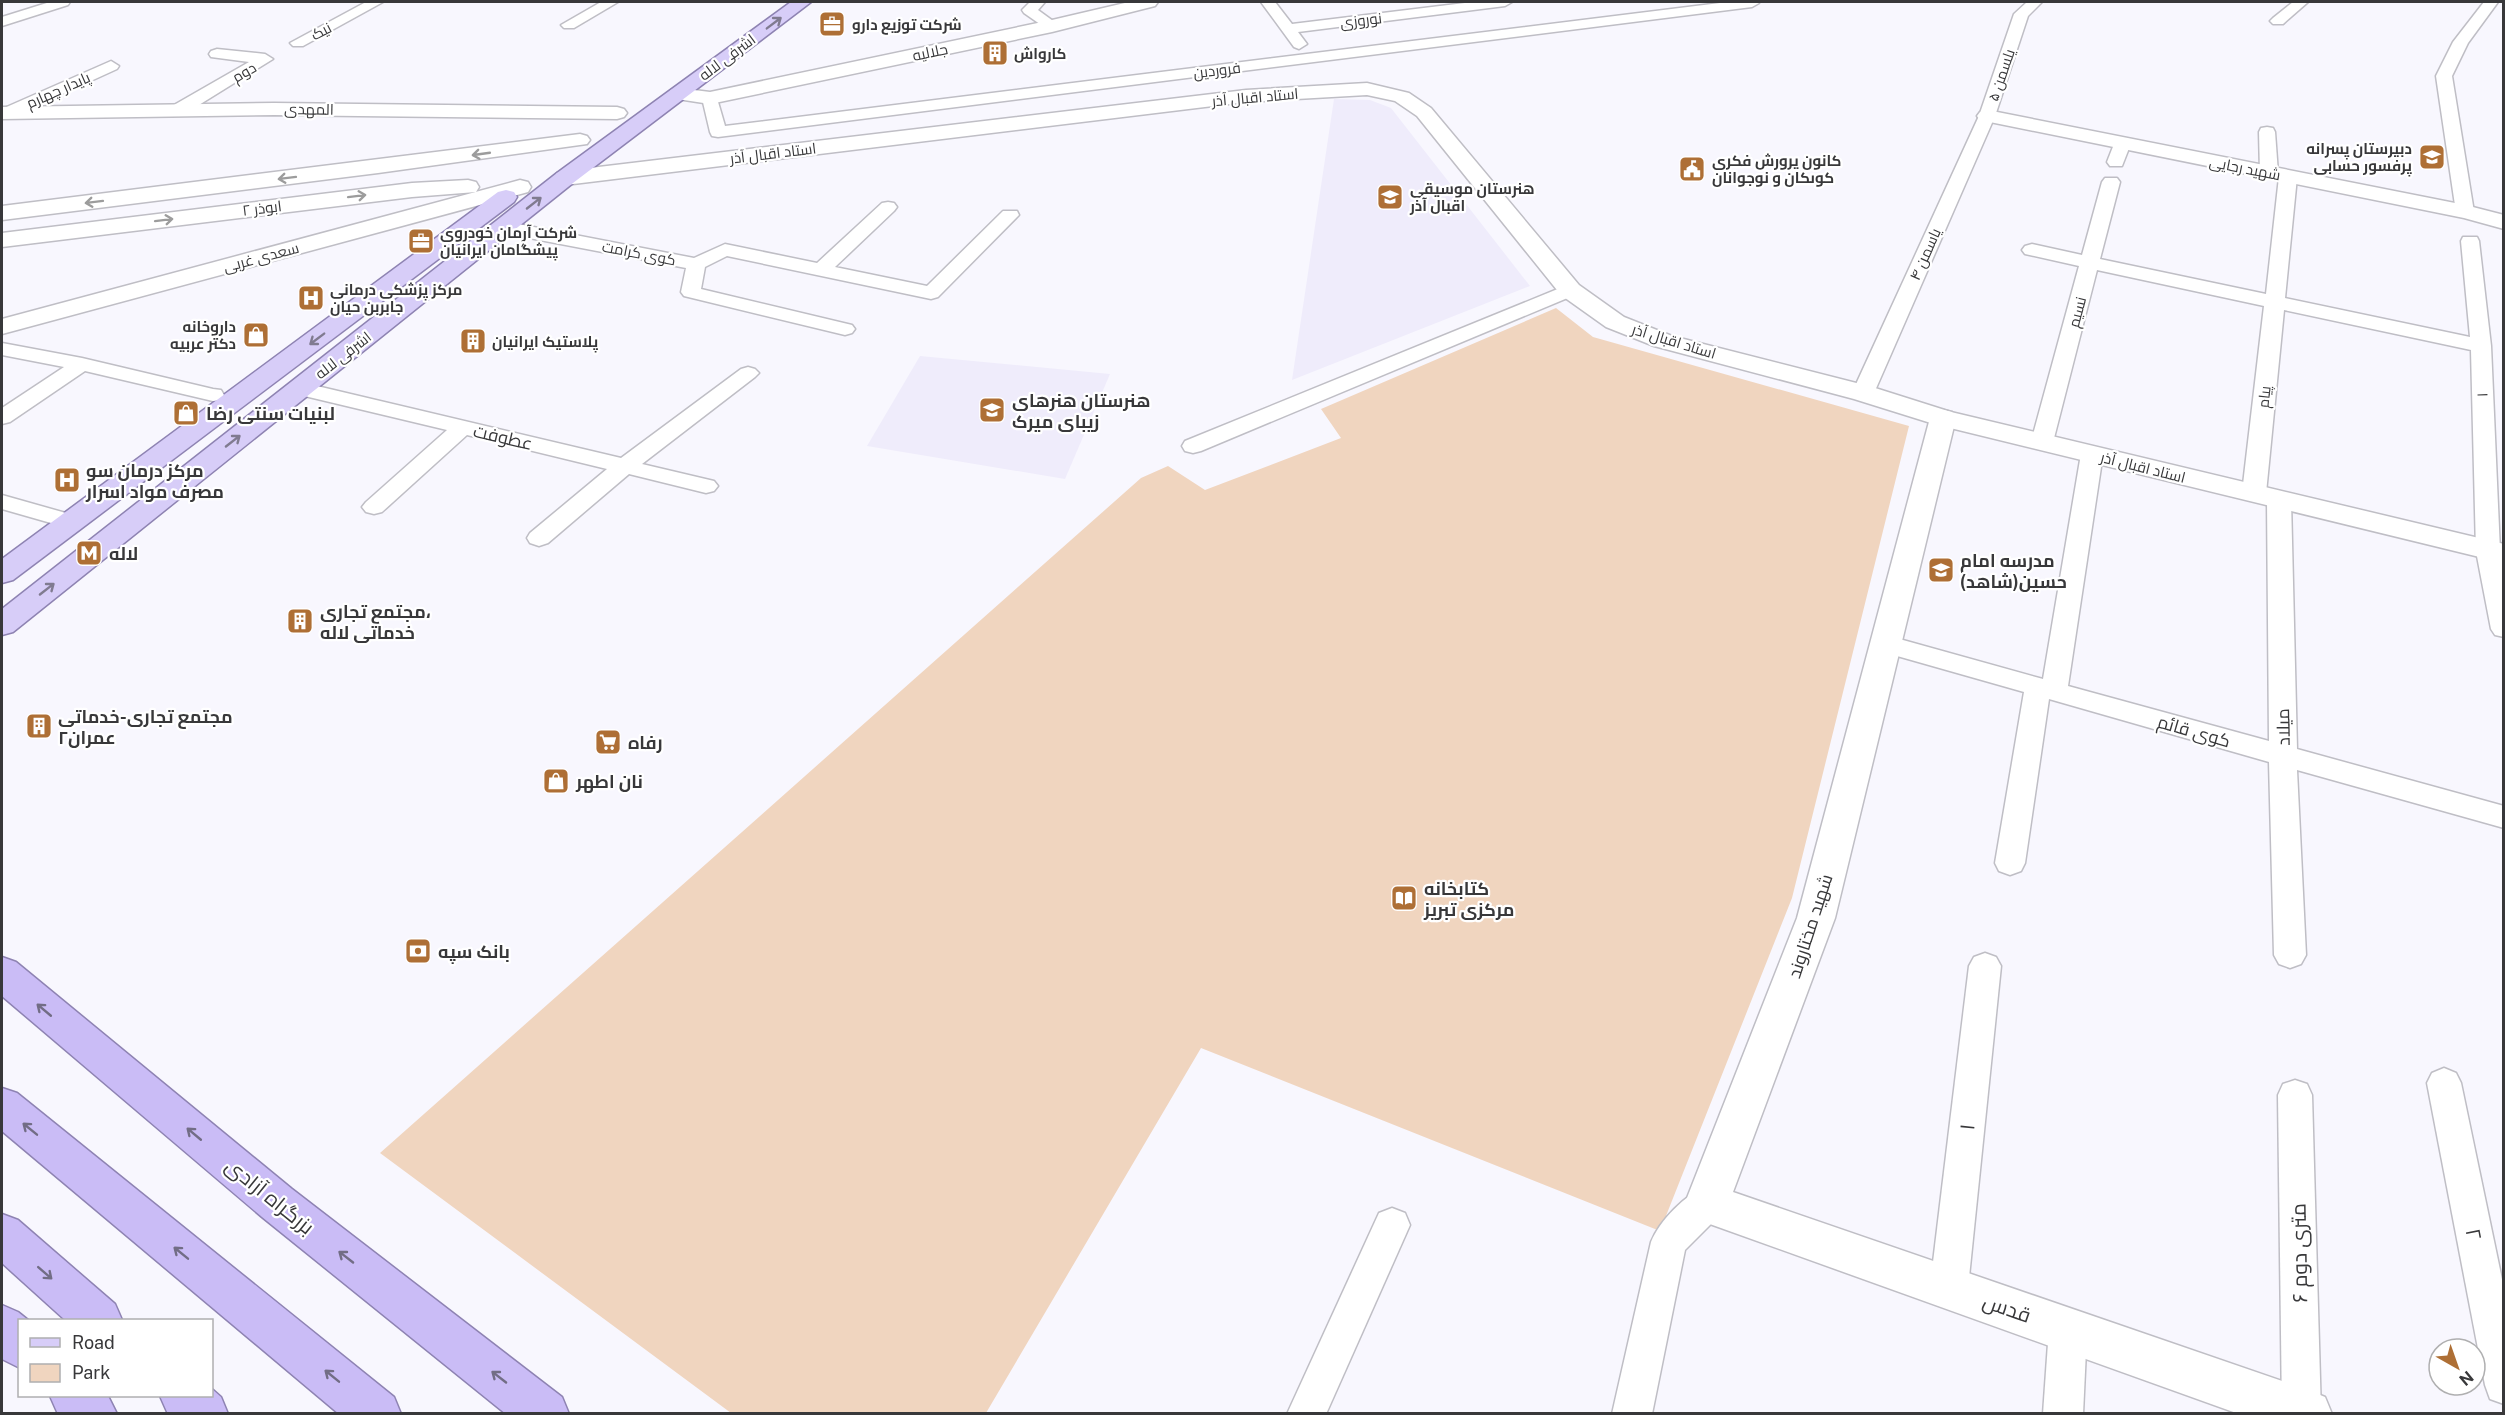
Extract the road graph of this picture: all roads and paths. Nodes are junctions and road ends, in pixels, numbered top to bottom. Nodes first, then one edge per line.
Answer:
1 (63, 2) edge
2 (376, 2) edge
3 (610, 2) edge
4 (766, 2) edge
5 (802, 2) edge
6 (1015, 2) edge
7 (1149, 2) edge
8 (1268, 2) edge
9 (1505, 2) edge
10 (2035, 2) edge
11 (2301, 2) edge
12 (2491, 2) edge
13 (1752, 3) dead end
14 (1034, 6) edge
15 (2278, 21) dead end
16 (2, 22) edge
17 (569, 25) dead end
18 (1052, 26) junction
19 (1288, 29) junction
20 (297, 43) dead end
21 (217, 54) dead end
22 (1309, 59) junction
23 (111, 66) dead end
24 (678, 94) junction
25 (710, 98) junction
26 (180, 109) junction
27 (4, 113) edge
28 (617, 113) junction
29 (1987, 116) junction
30 (2267, 132) dead end
31 (580, 140) junction
32 (2279, 175) junction
33 (565, 178) junction
34 (2111, 182) dead end
35 (522, 185) junction
36 (888, 207) dead end
37 (2465, 212) junction
38 (2, 213) edge
39 (1010, 215) dead end
40 (2504, 222) edge
41 (503, 227) junction
42 (2, 240) edge
43 (2470, 241) dead end
44 (2032, 250) dead end
45 (2091, 262) junction
46 (696, 264) junction
47 (821, 270) junction
48 (1570, 290) junction
49 (2274, 300) junction
50 (2, 327) edge
51 (845, 329) dead end
52 (2481, 346) junction
53 (2, 349) edge
54 (82, 363) junction
55 (748, 373) dead end
56 (300, 388) junction
57 (1863, 393) junction
58 (213, 395) dead end
59 (2, 417) edge
60 (1943, 418) junction
61 (462, 428) junction
62 (2042, 442) junction
63 (1193, 446) dead end
64 (2092, 454) junction
65 (625, 466) junction
66 (706, 486) dead end
67 (2254, 494) junction
68 (2279, 500) junction
69 (2, 502) edge
70 (374, 507) dead end
71 (72, 522) junction
72 (539, 538) dead end
73 (2496, 552) edge
74 (2, 573) edge
75 (2, 625) edge
76 (2504, 629) edge
77 (1885, 644) junction
78 (2046, 689) junction
79 (2283, 757) junction
80 (2504, 818) edge
81 (2010, 863) dead end
82 (2290, 955) dead end
83 (1985, 966) dead end
84 (2, 973) edge
85 (2444, 1083) dead end
86 (2295, 1095) dead end
87 (2, 1106) edge
88 (1707, 1203) junction
89 (1392, 1225) dead end
90 (2, 1234) edge
91 (1949, 1287) junction
92 (98, 1319) edge
93 (2, 1328) edge
94 (2068, 1329) junction
95 (18, 1343) edge
96 (2504, 1385) edge
97 (76, 1397) edge
98 (186, 1397) edge
99 (93, 1413) edge
100 (204, 1413) edge
101 (377, 1413) edge
102 (545, 1413) edge
103 (1306, 1413) edge
104 (1632, 1413) edge
105 (2063, 1413) edge
106 (2305, 1413) edge

1 - 16 street
2 - 20 street, نیک
3 - 17 street
4 - 28 main road, اشرفی لاله
24 -> 5 main road, اشرفی لاله
6 - 14 street
7 - 18 street, جلالیه
8 - 19 street
9 - 19 street, نوروزی
10 - 29 street, یلسمن ۵
11 - 15 street
12 - 37 street
13 - 22 street, فروردین
14 - 18 street
18 - 25 street, جلالیه
19 - 22 street
21 - 26 street, دوم
22 - 25 street, فروردین
23 - 27 street, پایدار چهارم
24 - 25 street, جلالیه
24 - 33 main road, اشرفی لاله
26 - 27 street, المهدی
26 - 28 street, المهدی
28 - 31 main road, اشرفی لاله
29 - 32 street, شهید رجایی
29 - 57 street, یاسمن ۴
30 - 32 street, پیام
31 - 35 main road, اشرفی لاله
31 -> 38 street
32 - 37 street, شهید رجایی
32 - 49 street, پیام
41 -> 33 main road, اشرفی لاله
33 - 48 street, استاد اقبال آذر
34 - 45 street, نسیم
42 -> 35 street, ابوذر ۲
35 - 50 street, سعدی غربی
35 -> 71 main road, اشرفی لاله
36 - 47 street
37 - 40 street, شهید رجایی
39 - 47 street
41 - 46 street, کوی کرامت
41 - 56 main road, اشرفی لاله
43 - 52 street, ۱
44 - 45 street
45 - 49 street
45 - 62 street, نسیم
46 - 47 street
46 - 51 street, کوی کرامت
48 - 57 street, استاد اقبال آذر
48 - 63 street
49 - 52 street
49 - 67 street, پیام
52 - 73 street, ۱
53 - 54 street
54 - 58 street
54 - 59 street
55 - 65 street
56 - 61 street, عطوفت
75 -> 56 main road, اشرفی لاله
57 - 60 street, استاد اقبال آذر
60 - 62 street, استاد اقبال آذر
60 - 77 street, شهید مختاروند
61 - 65 street, عطوفت
61 - 70 street
62 - 64 street, استاد اقبال آذر
64 - 67 street, استاد اقبال آذر
64 - 78 street
65 - 66 street, عطوفت
65 - 72 street
67 - 68 street, استاد اقبال آذر
68 - 73 street, استاد اقبال آذر
68 - 79 street, میلاد
69 - 71 street
71 - 74 main road, اشرفی لاله
73 - 76 street, ۱
77 - 78 street, کوی قائم
77 - 88 street, شهید مختاروند
78 - 79 street, کوی قائم
78 - 81 street
79 - 80 street, کوی قائم
79 - 82 street, میلاد
83 - 91 street, ۱
102 -> 84 highway, بزرگراه آزادی
85 - 96 street, ۲
86 - 106 street, ۶ متری دوم
101 -> 87 highway
88 - 91 street, قدس
88 - 104 street, شهید مختاروند
89 - 103 street
90 -> 92 highway
91 - 94 street, قدس
93 - 95 highway
94 - 105 street
94 - 106 street, قدس
97 - 99 highway
98 - 100 highway

